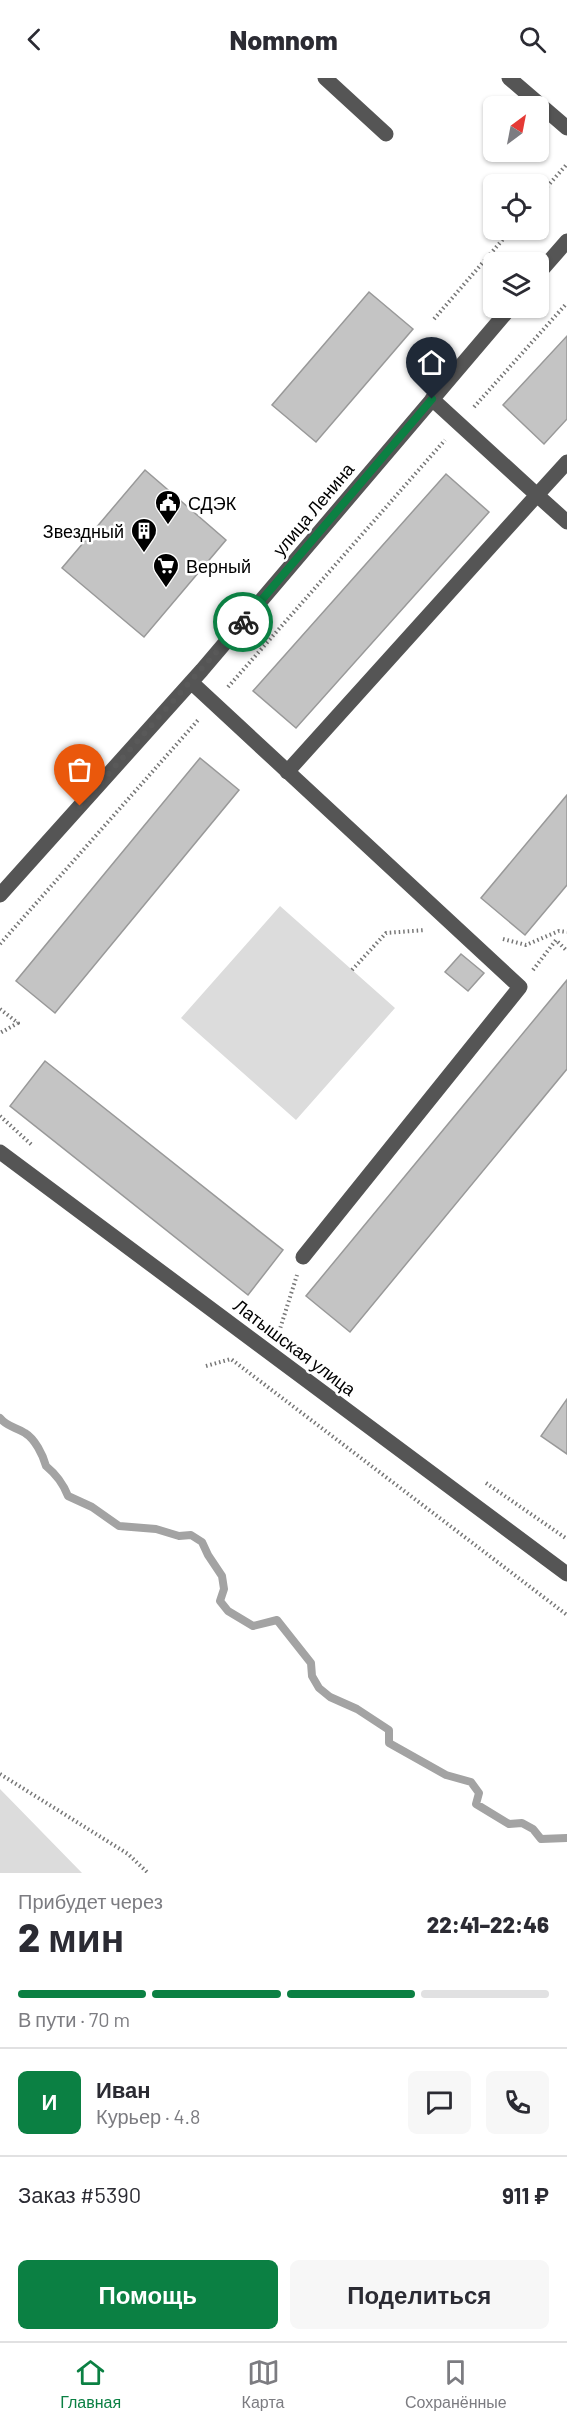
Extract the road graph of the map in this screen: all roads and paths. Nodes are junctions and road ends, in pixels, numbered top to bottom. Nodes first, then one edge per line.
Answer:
1 (325, 78) edge
2 (509, 78) edge
3 (567, 128) edge
4 (386, 134) dead end
5 (567, 164) edge
6 (549, 184) edge
7 (502, 240) edge
8 (567, 241) edge
9 (549, 261) edge
10 (567, 303) edge
11 (501, 318) edge
12 (434, 319) dead end
13 (432, 399) junction
14 (458, 424) junction
15 (567, 462) edge
16 (537, 495) junction
17 (567, 522) edge
18 (191, 682) junction
19 (213, 704) junction
20 (287, 772) junction
21 (0, 895) edge
22 (0, 944) edge
23 (567, 951) edge
24 (520, 987) junction
25 (0, 1009) edge
26 (0, 1033) edge
27 (0, 1152) edge
28 (303, 1257) joint
29 (279, 1332) dead end
30 (206, 1366) dead end
31 (567, 1574) edge
32 (567, 1615) edge
33 (0, 1774) edge
34 (148, 1873) edge

1 - 4 street
2 - 3 street
5 - 6 path
7 - 12 path
8 - 9 street
10 - 14 path
11 - 13 street, улица Ленина
13 - 14 street
13 - 18 street, улица Ленина
14 - 16 street
14 - 19 path
15 - 16 street
16 - 17 street
16 - 20 street
18 - 19 street
18 - 21 street, улица Ленина
19 - 20 street
19 - 22 path
20 - 24 street
23 - 24 path
24 - 28 street
25 - 26 path
27 - 31 street, Латышская улица
28 - 29 path
30 - 32 path
33 - 34 path

